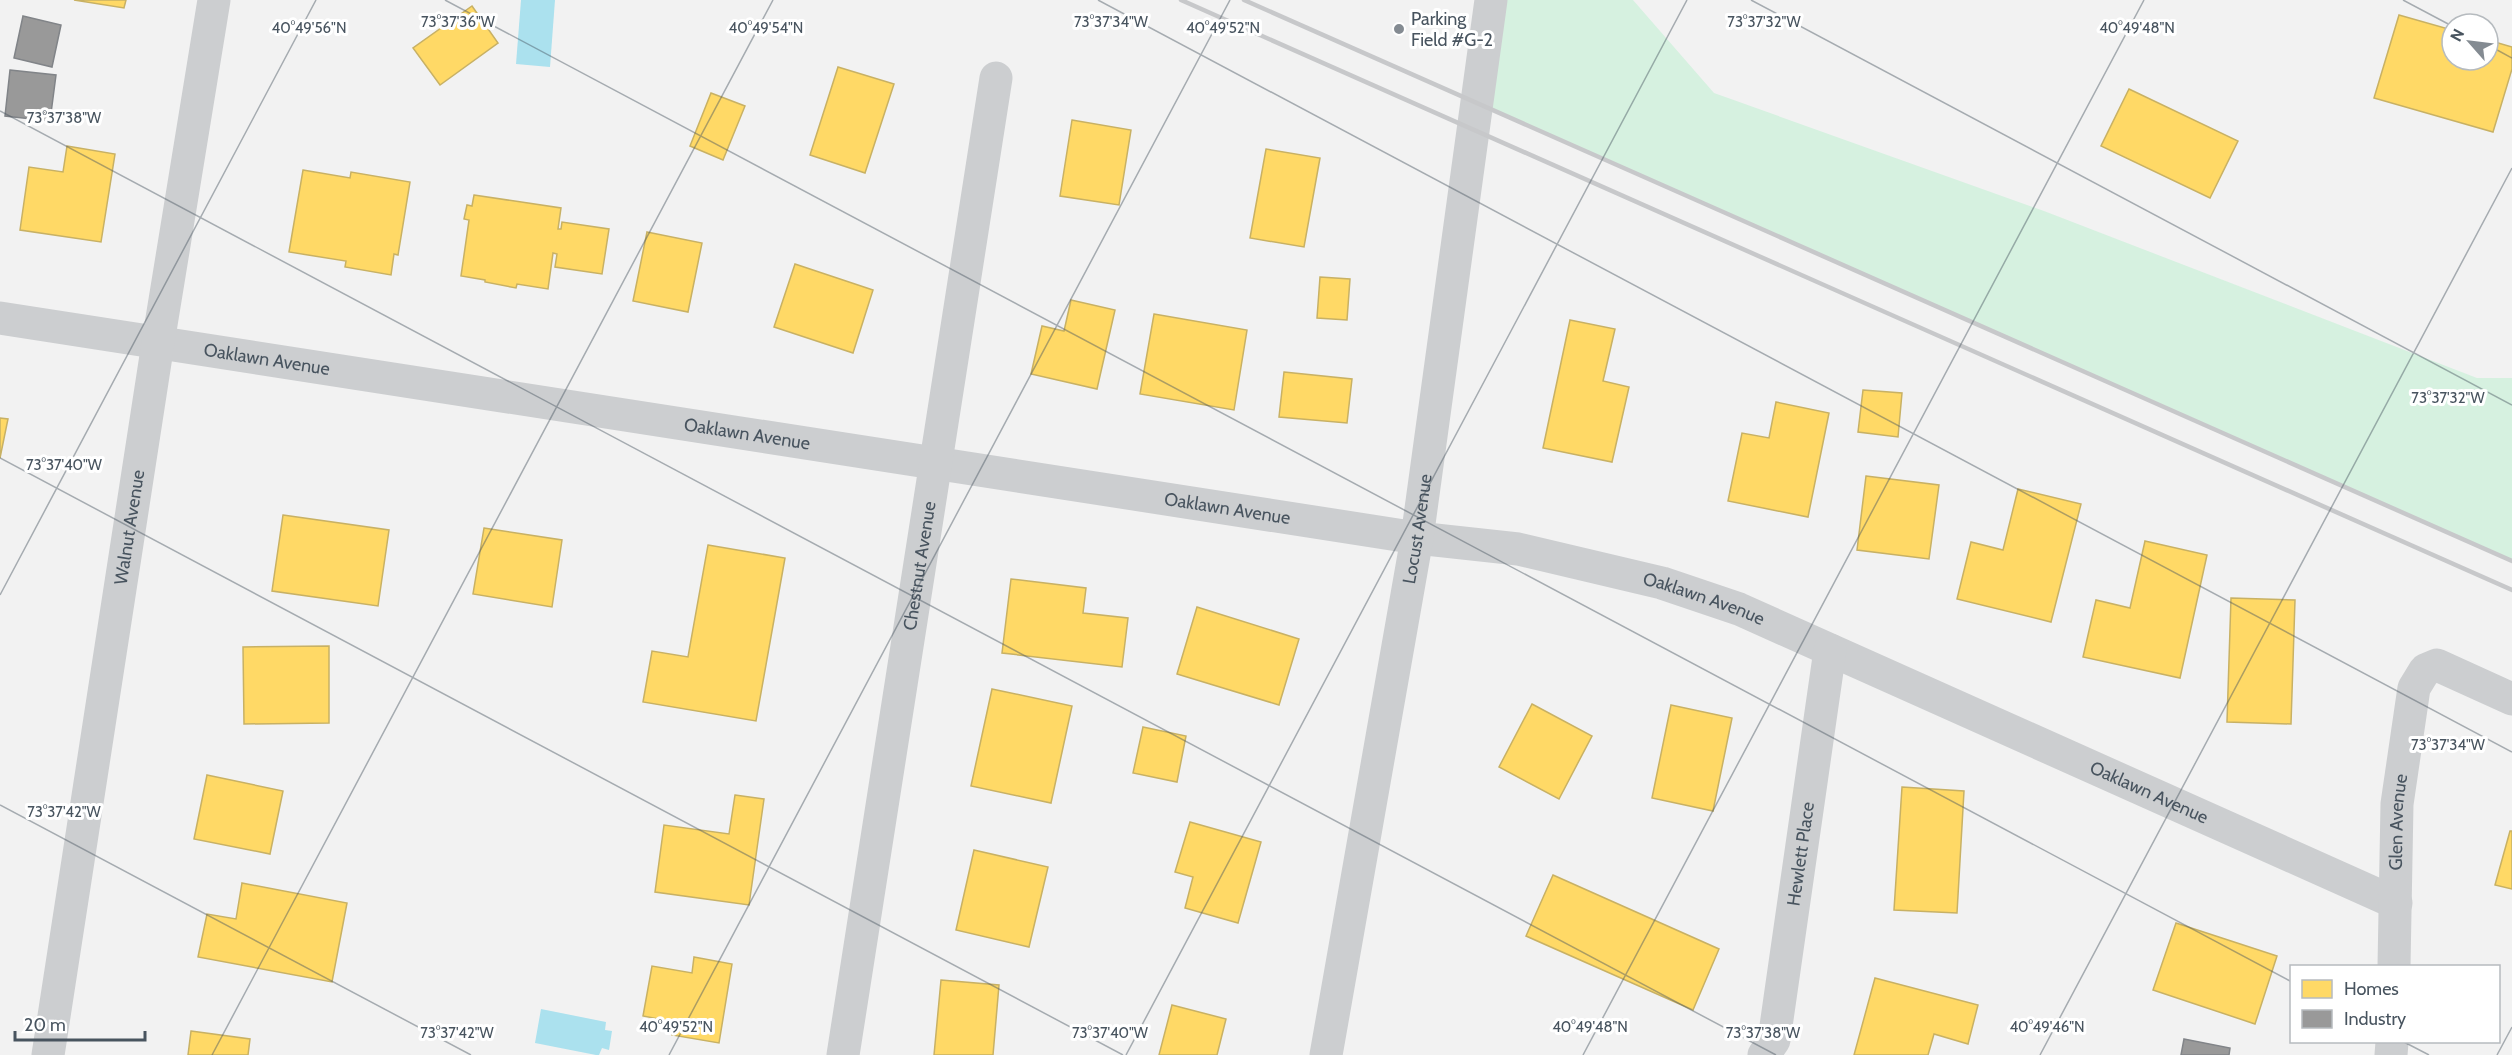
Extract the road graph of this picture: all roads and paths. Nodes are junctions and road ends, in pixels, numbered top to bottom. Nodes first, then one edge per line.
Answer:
1 (214, 0) edge
2 (1491, 0) edge
3 (996, 78) dead end
4 (0, 318) edge
5 (158, 343) junction
6 (935, 462) junction
7 (1417, 537) junction
8 (1830, 650) junction
9 (2512, 699) edge
10 (2396, 903) junction
11 (2394, 965) edge
12 (48, 1055) edge
13 (843, 1055) edge
14 (1326, 1055) edge
15 (1764, 1055) edge

1 - 5 street, Walnut Avenue
2 - 7 street, Locust Avenue
3 - 6 street, Chestnut Avenue
4 - 5 street, Oaklawn Avenue
5 - 6 street, Oaklawn Avenue
5 - 12 street, Walnut Avenue
6 - 7 street, Oaklawn Avenue
6 - 13 street, Chestnut Avenue
7 - 8 street, Oaklawn Avenue
7 - 14 street, Locust Avenue
8 - 10 street, Oaklawn Avenue
8 - 15 street, Hewlett Place
9 - 10 street, Glen Avenue
10 - 11 street, Glen Avenue

